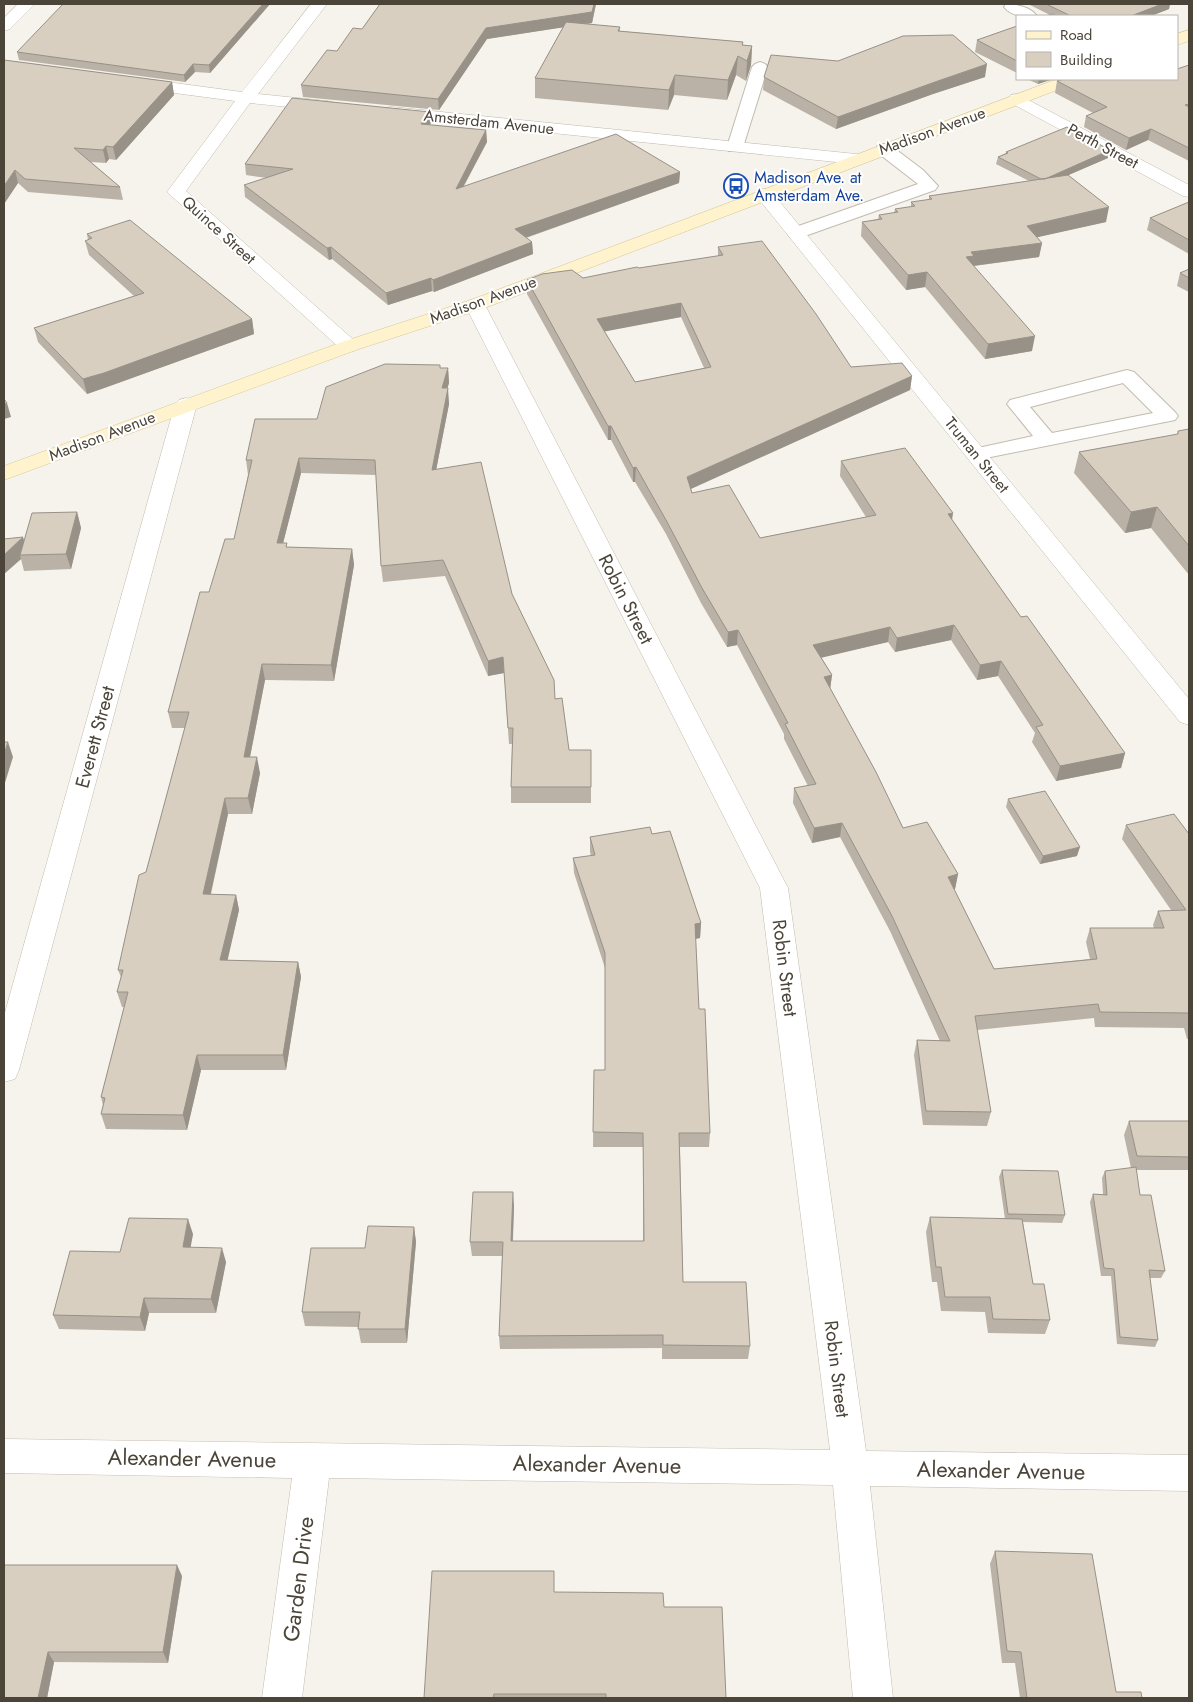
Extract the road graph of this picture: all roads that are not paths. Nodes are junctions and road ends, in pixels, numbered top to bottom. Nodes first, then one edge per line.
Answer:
1 (27, 4) edge
2 (319, 4) edge
3 (1011, 7) dead end
4 (1028, 15) edge
5 (4, 26) edge
6 (760, 67) dead end
7 (120, 80) edge
8 (1069, 80) edge
9 (246, 98) junction
10 (1017, 100) junction
11 (344, 108) edge
12 (373, 110) edge
13 (735, 147) junction
14 (884, 149) junction
15 (856, 159) junction
16 (1189, 192) edge
17 (764, 194) junction
18 (796, 233) junction
19 (475, 305) junction
20 (349, 346) junction
21 (186, 404) junction
22 (1047, 440) junction
23 (976, 454) junction
24 (4, 473) edge
25 (1189, 716) edge
26 (4, 1070) edge
27 (4, 1456) edge
28 (313, 1460) junction
29 (850, 1468) junction
30 (1189, 1473) edge
31 (282, 1698) edge
32 (873, 1698) edge

1 - 5 street
2 - 9 street, Quince Street
3 - 4 lane
6 - 13 lane
7 - 9 street
8 - 10 main road, Madison Avenue
9 - 11 street
9 - 20 street, Quince Street
10 - 14 main road, Madison Avenue
10 - 16 street, Perth Street
12 - 13 street, Amsterdam Avenue
13 - 15 street, Amsterdam Avenue
14 - 15 main road, Madison Avenue
14 - 18 lane
15 - 17 main road, Madison Avenue
17 - 18 street, Truman Street
17 - 19 main road, Madison Avenue
18 - 23 street, Truman Street
19 - 20 main road, Madison Avenue
19 - 29 street, Robin Street
20 - 21 main road, Madison Avenue
21 - 24 main road, Madison Avenue
21 - 26 street, Everett Street
22 - 22 lane
22 - 23 lane
23 - 25 street, Truman Street
27 - 28 street, Alexander Avenue
28 - 29 street, Alexander Avenue
28 - 31 street, Garden Drive
29 - 30 street, Alexander Avenue
29 - 32 street, Robin Street

